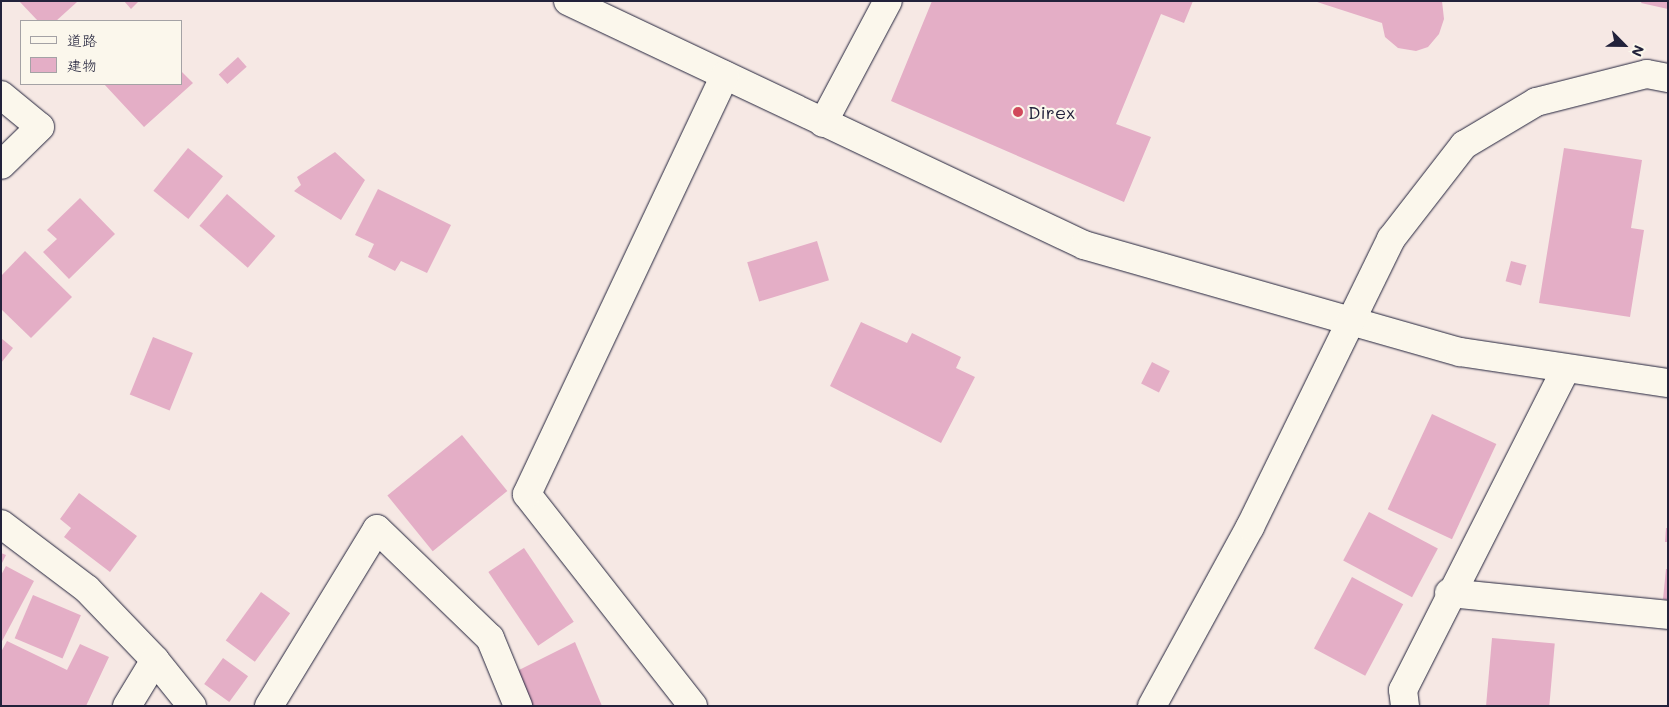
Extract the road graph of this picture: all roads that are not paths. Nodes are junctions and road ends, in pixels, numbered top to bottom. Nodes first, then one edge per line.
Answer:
1 (568, 1) edge
2 (888, 1) edge
3 (725, 76) junction
4 (1668, 78) edge
5 (1, 95) edge
6 (823, 123) junction
7 (1, 165) edge
8 (1350, 323) junction
9 (1566, 369) junction
10 (1668, 383) edge
11 (1, 524) edge
12 (1450, 593) junction
13 (1668, 614) edge
14 (155, 660) junction
15 (127, 706) edge
16 (192, 706) edge
17 (269, 706) edge
18 (518, 706) edge
19 (693, 706) edge
20 (1152, 706) edge
21 (1405, 706) edge

1 - 3 street
2 - 6 street
3 - 6 street
3 - 19 street
4 - 8 street
5 - 7 street
6 - 8 street
8 - 9 street
8 - 20 street
9 - 10 street
9 - 12 street
11 - 14 street
12 - 13 street
12 - 21 street
14 - 15 street
14 - 16 street
17 - 18 street

